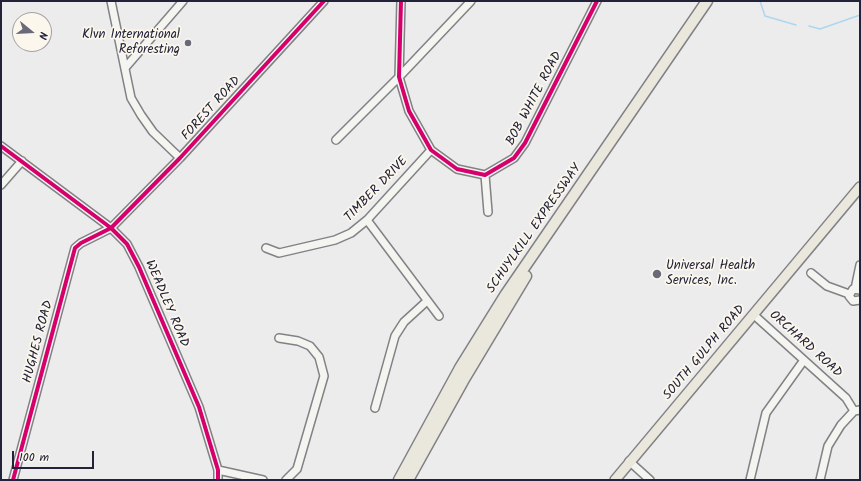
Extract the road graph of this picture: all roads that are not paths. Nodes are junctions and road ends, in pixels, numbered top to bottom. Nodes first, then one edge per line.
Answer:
1 (111, 1) edge
2 (183, 1) edge
3 (324, 1) edge
4 (401, 1) edge
5 (471, 1) edge
6 (597, 1) edge
7 (708, 1) edge
8 (715, 1) edge
9 (125, 68) junction
10 (399, 77) junction
11 (336, 140) dead end
12 (1, 146) edge
13 (431, 150) junction
14 (180, 158) junction
15 (22, 161) junction
16 (485, 175) junction
17 (1, 185) edge
18 (859, 190) edge
19 (488, 212) dead end
20 (367, 220) junction
21 (111, 228) junction
22 (266, 248) dead end
23 (860, 265) edge
24 (811, 273) dead end
25 (857, 290) edge
26 (849, 294) junction
27 (860, 300) edge
28 (428, 302) junction
29 (754, 315) junction
30 (439, 316) dead end
31 (279, 338) dead end
32 (804, 360) junction
33 (375, 408) dead end
34 (857, 410) edge
35 (630, 461) junction
36 (218, 470) junction
37 (13, 480) edge
38 (218, 480) edge
39 (263, 480) edge
40 (286, 480) edge
41 (399, 480) edge
42 (408, 480) edge
43 (615, 480) edge
44 (650, 480) edge
45 (750, 480) edge
46 (820, 480) edge

1 - 9 street
2 - 9 street
3 - 14 street, FOREST ROAD
4 - 10 street
5 - 10 street
6 - 16 street, BOB WHITE ROAD
7 - 41 highway, SCHUYLKILL EXPRESSWAY
8 - 42 highway, SCHUYLKILL EXPRESSWAY
9 - 14 street
10 - 11 street
10 - 13 street
12 - 15 street, WEADLEY ROAD
13 - 16 street
13 - 20 street, TIMBER DRIVE
14 - 21 street, FOREST ROAD
15 - 17 street
15 - 21 street, WEADLEY ROAD
16 - 19 street
18 - 29 main road, SOUTH GULPH ROAD
20 - 22 street, TIMBER DRIVE
20 - 28 street
21 - 36 street, WEADLEY ROAD
21 - 37 street, HUGHES ROAD
23 - 25 street
24 - 26 street
25 - 26 street
26 - 27 street
28 - 30 street
28 - 33 street
29 - 32 street, ORCHARD ROAD
29 - 35 main road, SOUTH GULPH ROAD
31 - 40 street
32 - 34 street, ORCHARD ROAD
32 - 45 street
34 - 46 street
35 - 43 main road, SOUTH GULPH ROAD
35 - 44 street
36 - 38 street, WEADLEY ROAD
36 - 39 street

